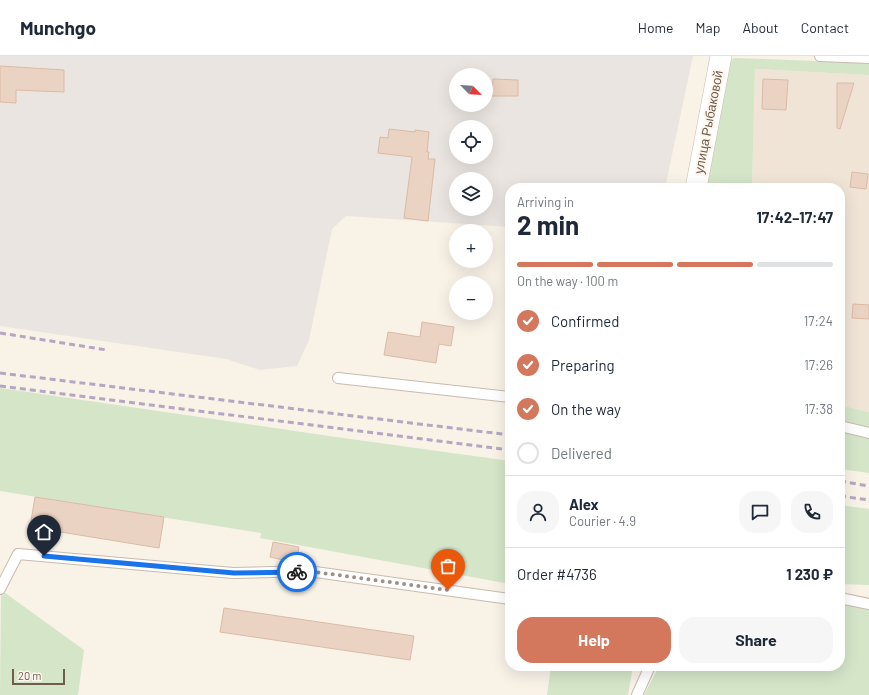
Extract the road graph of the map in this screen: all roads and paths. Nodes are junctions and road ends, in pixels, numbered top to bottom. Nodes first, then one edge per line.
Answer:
1 (721, 56) edge
2 (820, 56) edge
3 (869, 58) edge
4 (697, 183) edge
5 (338, 378) dead end
6 (505, 396) edge
7 (845, 427) edge
8 (869, 433) edge
9 (0, 589) edge
10 (505, 598) edge
11 (845, 599) edge
12 (869, 604) edge
13 (648, 671) edge
14 (637, 695) edge

1 - 4 street, улица Рыбаковой
2 - 3 lane
5 - 6 lane
7 - 8 lane
9 - 10 lane
11 - 12 lane
13 - 14 lane

